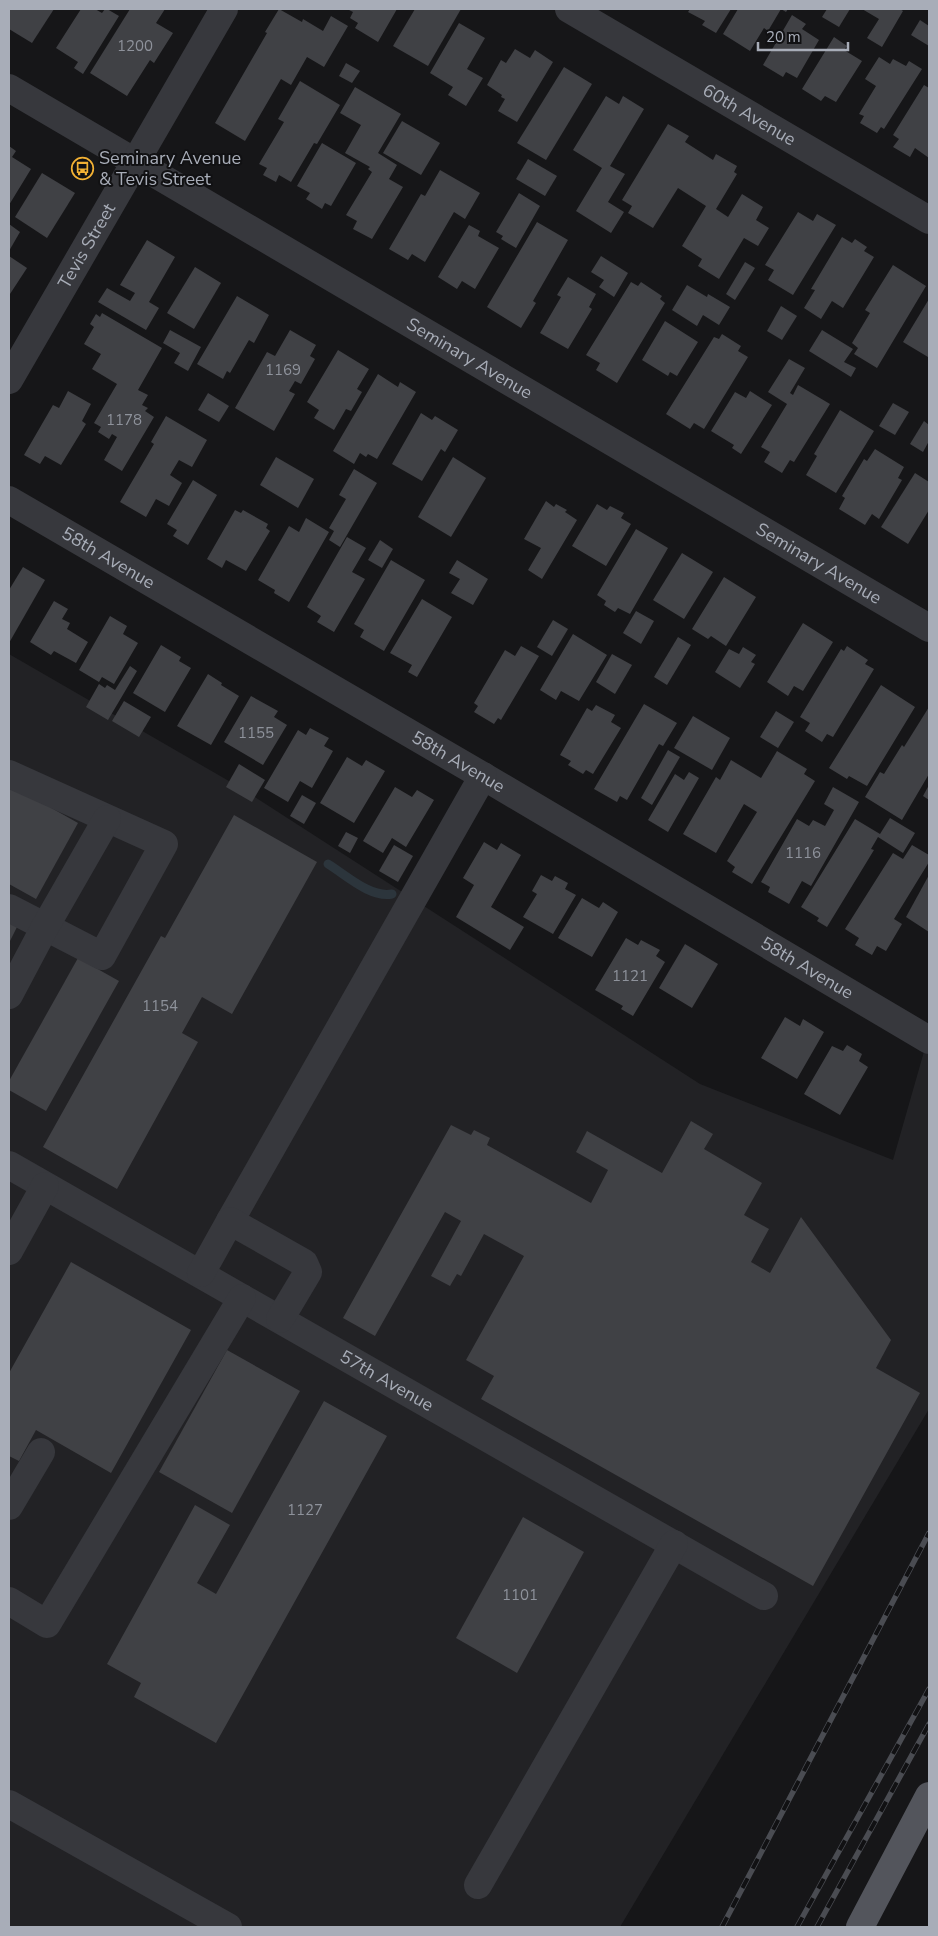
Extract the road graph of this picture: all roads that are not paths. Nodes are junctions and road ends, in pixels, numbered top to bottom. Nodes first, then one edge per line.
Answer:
1 (224, 9) edge
2 (569, 9) edge
3 (9, 88) edge
4 (136, 163) junction
5 (929, 220) edge
6 (9, 380) edge
7 (9, 500) edge
8 (929, 628) edge
9 (9, 774) edge
10 (483, 776) junction
11 (107, 819) junction
12 (9, 908) edge
13 (45, 927) junction
14 (9, 995) edge
15 (918, 1033) edge
16 (9, 1165) edge
17 (45, 1186) junction
18 (230, 1221) junction
19 (9, 1251) edge
20 (201, 1273) junction
21 (242, 1298) junction
22 (280, 1319) junction
23 (41, 1452) dead end
24 (9, 1506) edge
25 (674, 1544) junction
26 (764, 1596) dead end
27 (9, 1601) edge
28 (929, 1796) edge
29 (9, 1804) edge
30 (478, 1885) dead end
31 (228, 1927) edge
32 (860, 1927) edge

1 - 4 street, Tevis Street
2 - 5 street, 60th Avenue
3 - 4 street, Seminary Avenue
4 - 6 street, Tevis Street
4 - 8 street, Seminary Avenue
7 - 10 street, 58th Avenue
9 - 11 street
10 - 15 street, 58th Avenue
10 - 18 street
11 - 13 street
11 - 13 street
12 - 13 street
13 - 14 street
16 - 17 street, 57th Avenue
17 - 19 street
17 - 20 street, 57th Avenue
18 - 20 street
18 - 22 street
20 - 21 street, 57th Avenue
21 - 22 street, 57th Avenue
21 - 27 street
22 - 25 street, 57th Avenue
23 - 24 street
25 - 26 street, 57th Avenue
25 - 30 street
28 - 32 main road
29 - 31 street

